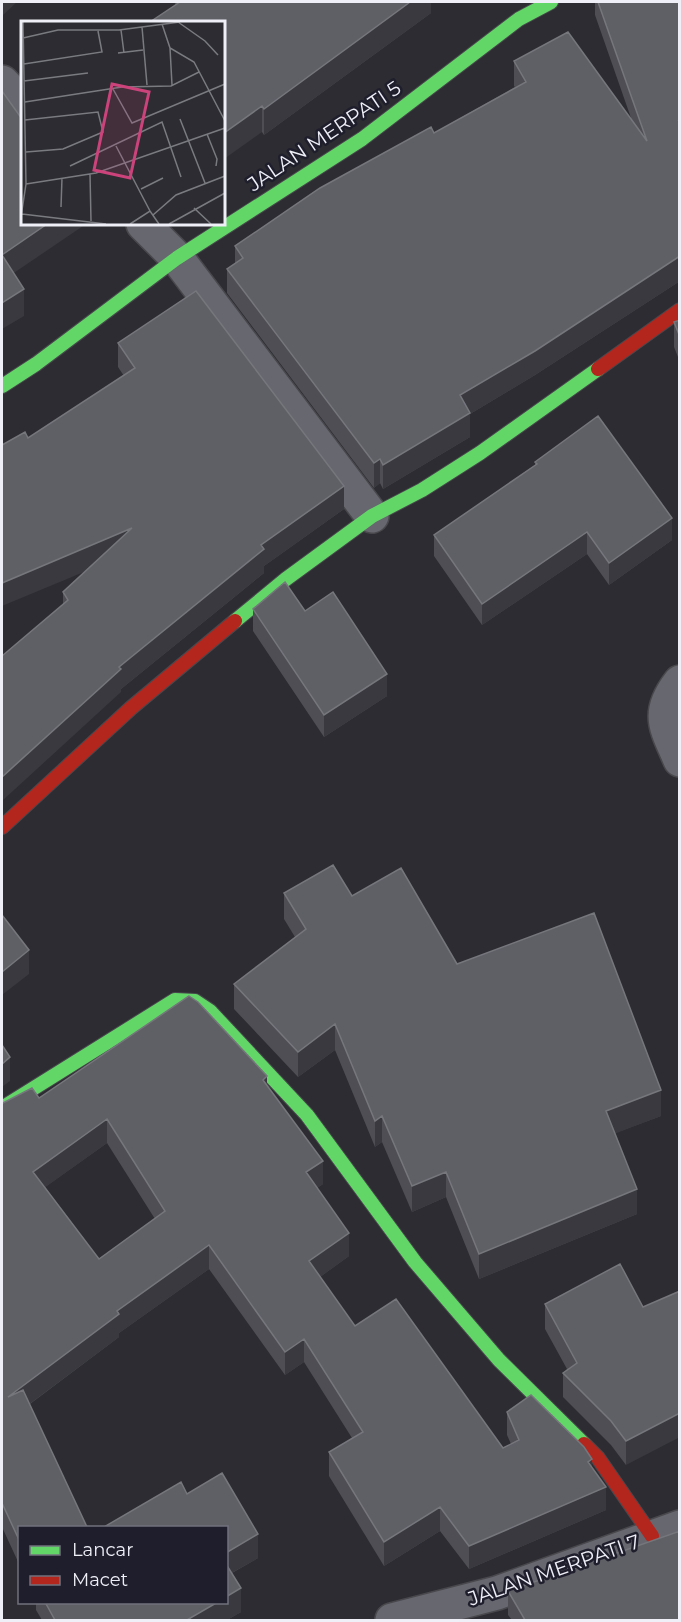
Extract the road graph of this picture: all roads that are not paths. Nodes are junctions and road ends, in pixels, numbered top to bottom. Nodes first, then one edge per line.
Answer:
1 (551, 2) edge
2 (2, 82) edge
3 (21, 102) edge
4 (143, 225) edge
5 (177, 258) junction
6 (680, 310) edge
7 (2, 386) edge
8 (372, 516) junction
9 (680, 682) edge
10 (680, 760) edge
11 (2, 827) edge
12 (2, 1108) edge
13 (666, 1532) edge
14 (392, 1620) edge

1 - 5 street, JALAN MERPATI 5
2 - 3 street
4 - 5 street
5 - 7 street, JALAN MERPATI 5
5 - 8 street
6 - 8 street
8 - 11 street
9 - 10 street
12 - 13 street
13 - 14 street, JALAN MERPATI 7

